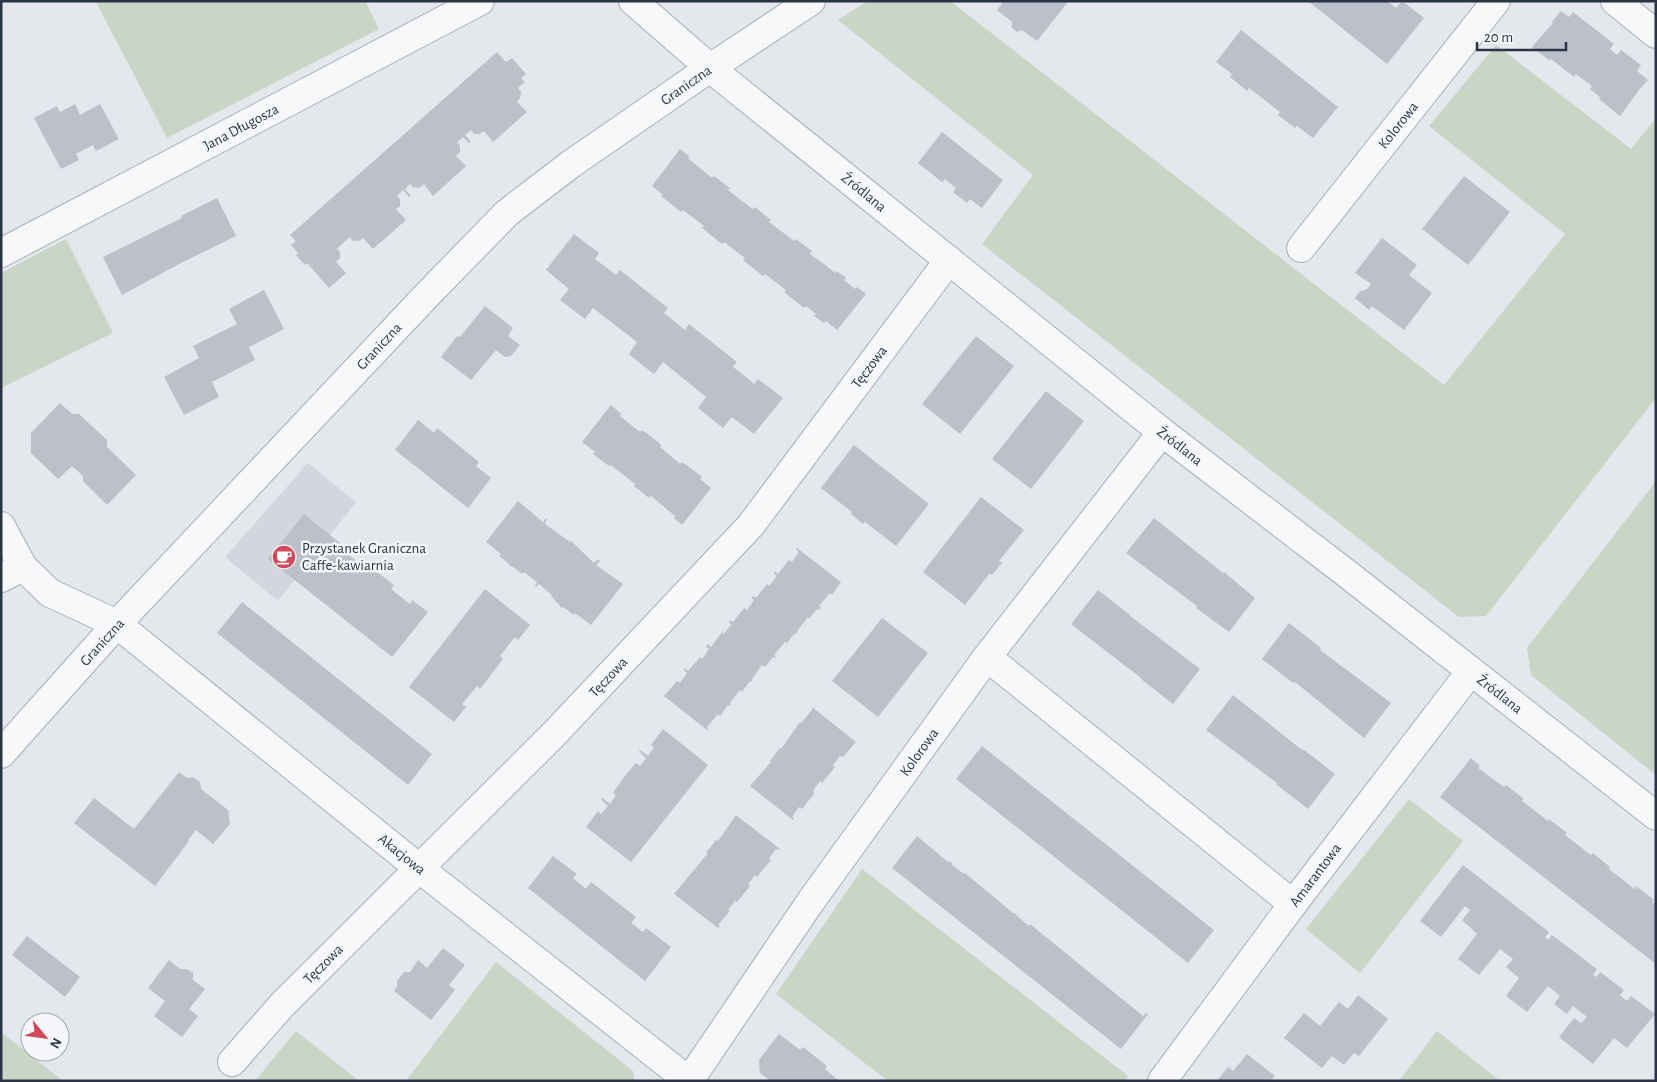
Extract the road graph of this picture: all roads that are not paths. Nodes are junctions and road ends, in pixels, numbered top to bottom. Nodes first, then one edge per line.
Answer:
1 (480, 1) edge
2 (634, 1) edge
3 (811, 1) edge
4 (1496, 1) edge
5 (1615, 1) edge
6 (1656, 34) edge
7 (710, 68) junction
8 (1301, 248) dead end
9 (1, 252) edge
10 (949, 260) junction
11 (1162, 432) junction
12 (1, 526) edge
13 (12, 572) edge
14 (117, 624) junction
15 (987, 657) junction
16 (1471, 671) junction
17 (1, 754) edge
18 (1656, 816) edge
19 (420, 869) junction
20 (1293, 904) junction
21 (232, 1062) dead end
22 (689, 1081) edge
23 (1162, 1081) edge

1 - 9 street, Jana Długosza
2 - 7 street
3 - 7 street, Graniczna
4 - 8 street, Kolorowa
5 - 6 street
7 - 10 street, Źródlana
7 - 14 street, Graniczna
10 - 11 street, Źródlana
10 - 19 street, Tęczowa
11 - 15 street, Kolorowa
11 - 16 street, Źródlana
12 - 13 street, Akacjowa
13 - 14 street, Akacjowa
14 - 17 street, Graniczna
14 - 19 street, Akacjowa
15 - 20 street
15 - 22 street, Kolorowa
16 - 18 street, Źródlana
16 - 20 street, Amarantowa
19 - 21 street, Tęczowa
19 - 22 street, Akacjowa
20 - 23 street, Amarantowa

